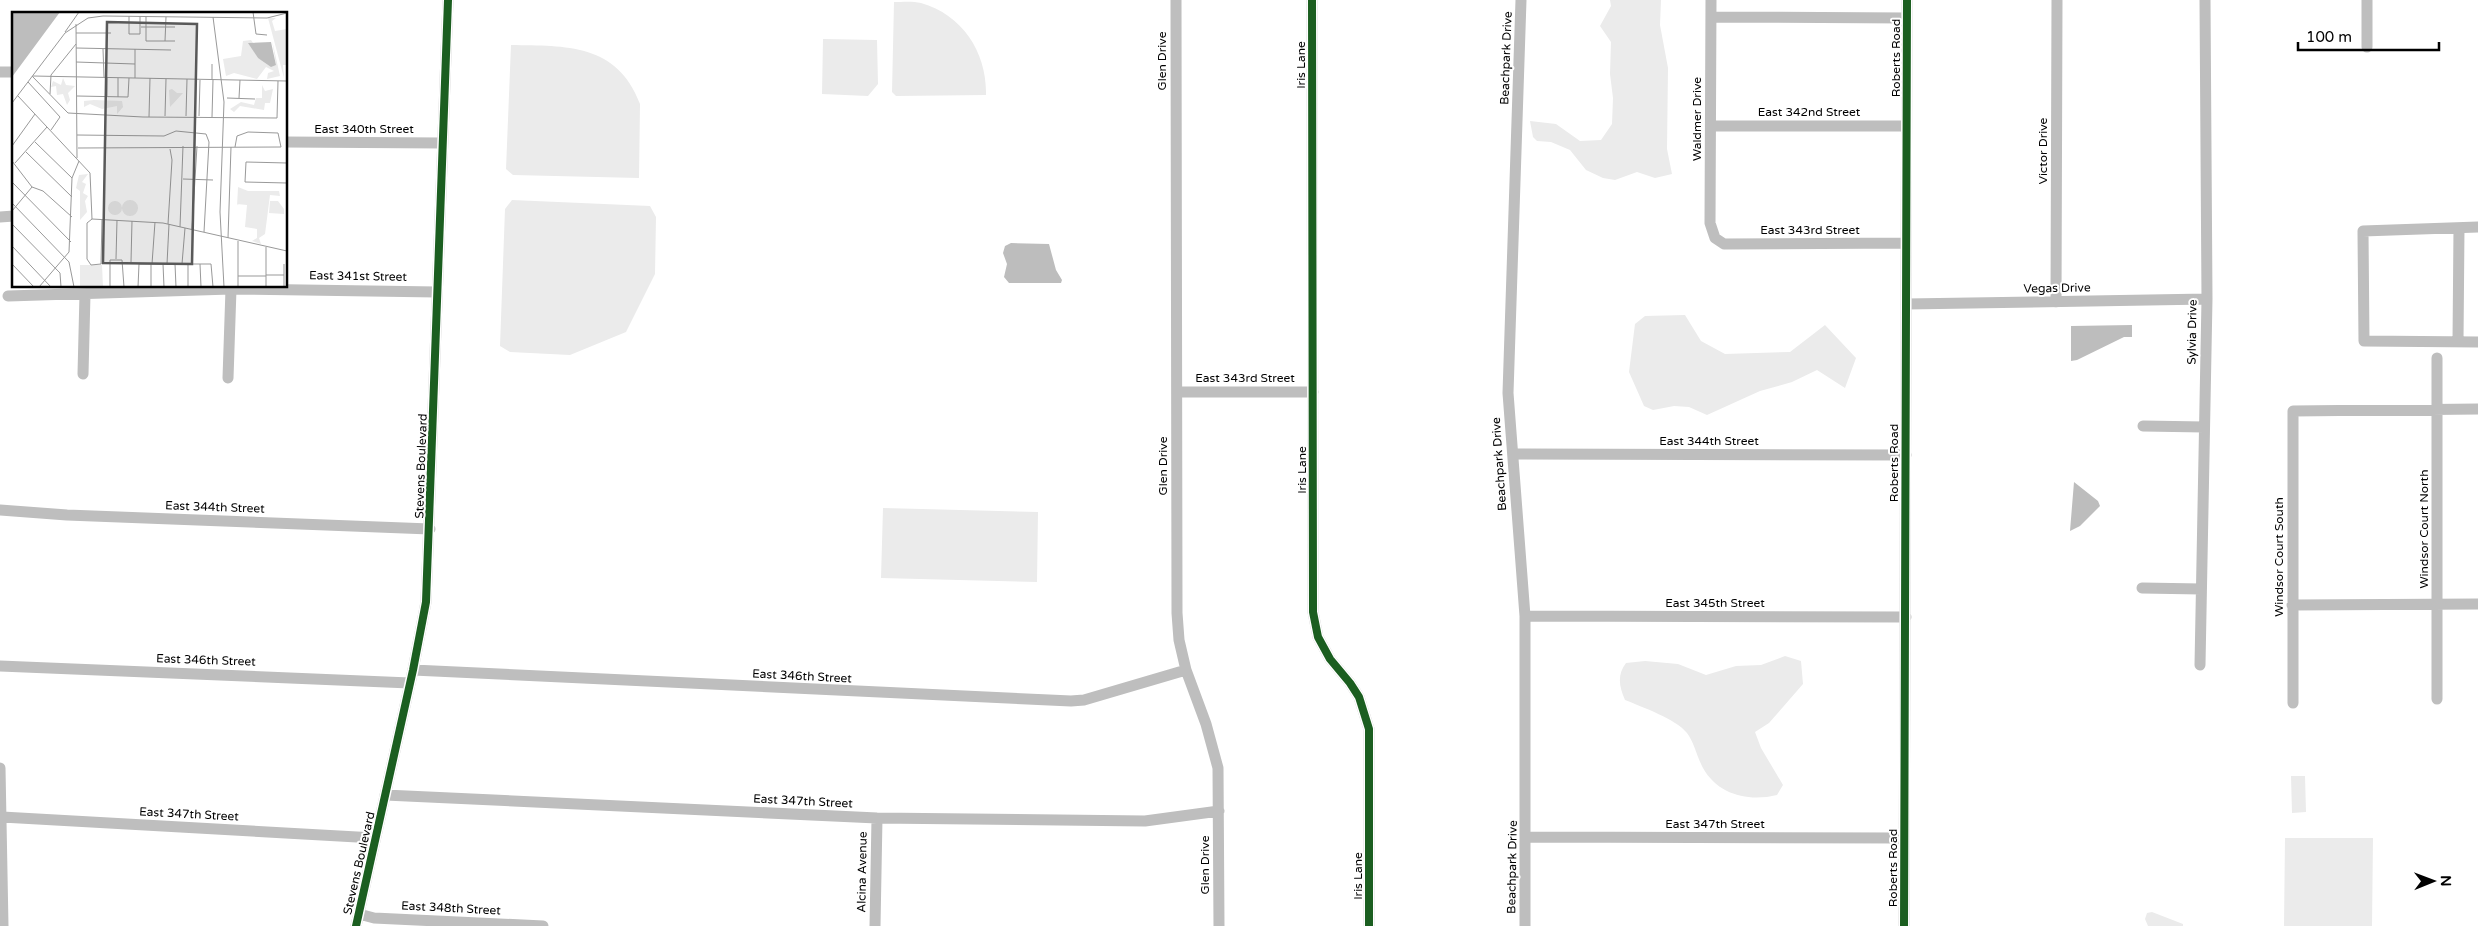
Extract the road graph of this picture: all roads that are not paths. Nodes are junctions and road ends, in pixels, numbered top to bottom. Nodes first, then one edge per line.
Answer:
1 (448, 0) edge
2 (1176, 0) edge
3 (1312, 0) edge
4 (1521, 0) edge
5 (1711, 0) edge
6 (1907, 0) edge
7 (2057, 0) edge
8 (2205, 0) edge
9 (2367, 0) edge
10 (1711, 17) junction
11 (1907, 18) junction
12 (2367, 47) dead end
13 (1711, 126) junction
14 (1906, 126) junction
15 (288, 142) edge
16 (442, 143) junction
17 (2478, 227) edge
18 (2459, 228) junction
19 (1715, 238) joint
20 (1906, 244) junction
21 (231, 288) junction
22 (437, 292) junction
23 (85, 294) junction
24 (8, 296) dead end
25 (2207, 298) junction
26 (2056, 302) junction
27 (1907, 304) junction
28 (2458, 342) junction
29 (2478, 342) edge
30 (2437, 358) dead end
31 (83, 374) dead end
32 (228, 378) dead end
33 (1177, 392) junction
34 (1313, 392) junction
35 (2437, 409) junction
36 (2478, 409) edge
37 (2143, 426) dead end
38 (2204, 428) junction
39 (1512, 454) junction
40 (1906, 455) junction
41 (0, 510) edge
42 (430, 530) junction
43 (2142, 588) dead end
44 (2201, 589) junction
45 (2437, 604) junction
46 (2478, 604) edge
47 (2292, 605) junction
48 (1525, 616) junction
49 (1906, 617) junction
50 (0, 666) edge
51 (2200, 666) dead end
52 (413, 670) junction
53 (1186, 670) junction
54 (410, 683) junction
55 (2437, 700) dead end
56 (2293, 704) dead end
57 (0, 768) edge
58 (385, 795) junction
59 (1219, 811) junction
60 (2, 817) junction
61 (877, 818) junction
62 (1526, 837) junction
63 (375, 838) junction
64 (1904, 838) junction
65 (1, 881) edge
66 (357, 920) edge
67 (3, 926) edge
68 (544, 926) edge
69 (875, 926) edge
70 (1219, 926) edge
71 (1369, 926) edge
72 (1525, 926) edge
73 (1904, 926) edge

1 - 16 street, Stevens Boulevard
2 - 33 street, Glen Drive
3 - 34 street, Iris Lane
4 - 39 street, Beachpark Drive
5 - 10 street, Waldmer Drive
6 - 11 street, Roberts Road
7 - 26 street, Victor Drive
8 - 25 street, Sylvia Drive
9 - 12 street
10 - 11 street
10 - 13 street, Waldmer Drive
11 - 14 street, Roberts Road
13 - 14 street, East 342nd Street
13 - 19 street, Waldmer Drive
14 - 20 street, Roberts Road
15 - 16 street, East 340th Street
16 - 22 street, Stevens Boulevard
17 - 18 street
18 - 28 street
18 - 28 street
19 - 20 street, East 343rd Street
20 - 27 street, Roberts Road
21 - 22 street, East 341st Street
21 - 23 street, East 341st Street
21 - 32 street
22 - 42 street, Stevens Boulevard
23 - 24 street, East 341st Street
23 - 31 street
25 - 26 street, Vegas Drive
25 - 38 street, Sylvia Drive
26 - 27 street, Vegas Drive
27 - 40 street, Roberts Road
28 - 29 street
30 - 35 street, Windsor Court North
33 - 34 street, East 343rd Street
33 - 53 street, Glen Drive
34 - 71 street, Iris Lane
35 - 36 street
35 - 45 street, Windsor Court North
35 - 47 street, Windsor Court South
37 - 38 street
38 - 44 street, Sylvia Drive
39 - 40 street, East 344th Street
39 - 48 street, Beachpark Drive
40 - 49 street, Roberts Road
41 - 42 street, East 344th Street
42 - 52 street, Stevens Boulevard
43 - 44 street
44 - 51 street, Sylvia Drive
45 - 46 street
45 - 47 street
45 - 55 street, Windsor Court North
47 - 56 street, Windsor Court South
48 - 49 street, East 345th Street
48 - 62 street, Beachpark Drive
49 - 64 street, Roberts Road
50 - 54 street, East 346th Street
52 - 53 street, East 346th Street
52 - 54 street, Stevens Boulevard
53 - 59 street, Glen Drive
54 - 58 street, Stevens Boulevard
57 - 60 street
58 - 61 street, East 347th Street
58 - 63 street, Stevens Boulevard
59 - 61 street, East 347th Street
59 - 70 street, Glen Drive
60 - 63 street, East 347th Street
60 - 65 street
61 - 69 street, Alcina Avenue
62 - 64 street, East 347th Street
62 - 72 street, Beachpark Drive
63 - 66 street, Stevens Boulevard
64 - 73 street, Roberts Road
65 - 67 street
66 - 68 street, East 348th Street

